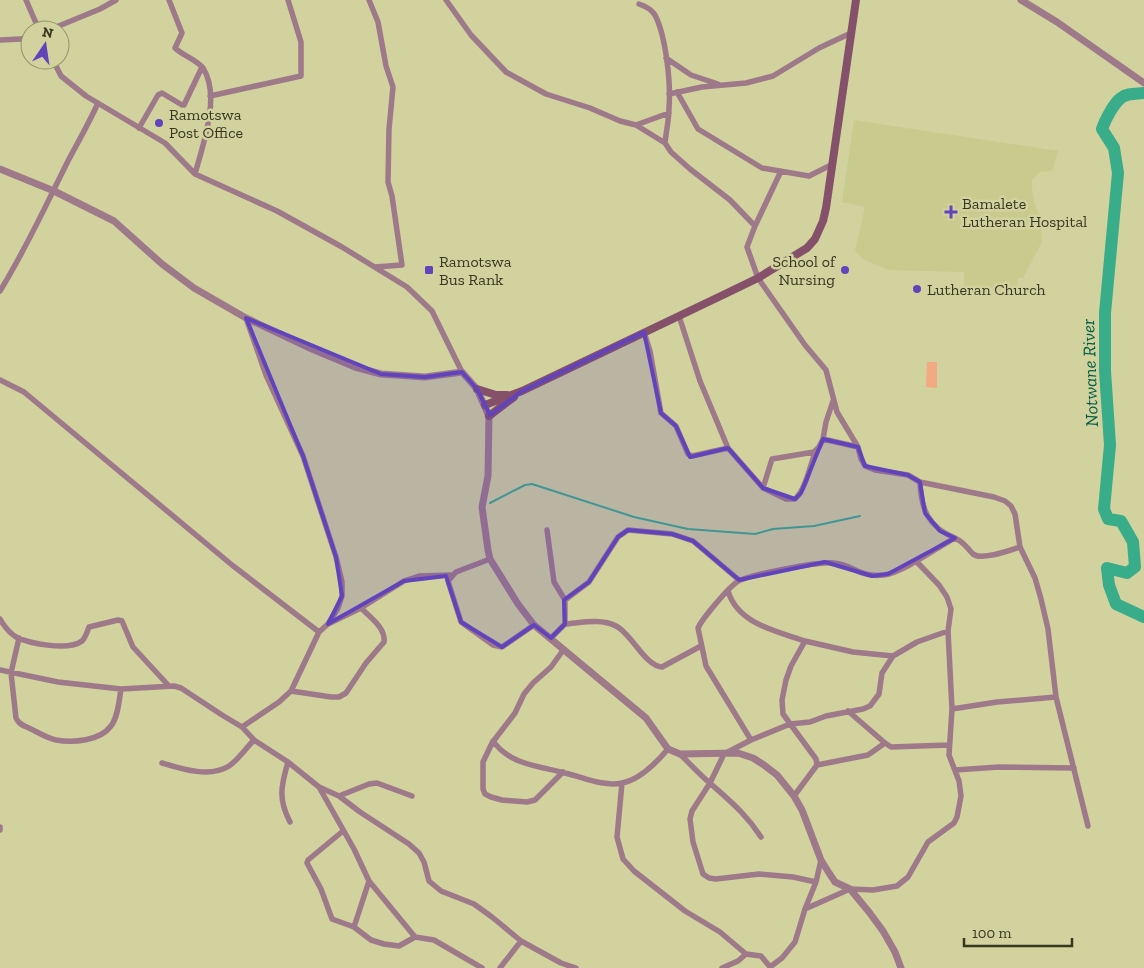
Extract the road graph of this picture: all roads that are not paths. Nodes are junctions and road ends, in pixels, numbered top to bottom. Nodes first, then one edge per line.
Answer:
1 (26, 0) edge
2 (116, 0) edge
3 (169, 0) edge
4 (288, 0) edge
5 (369, 0) edge
6 (446, 0) edge
7 (856, 0) edge
8 (1022, 0) edge
9 (638, 1) edge
10 (35, 20) edge
11 (70, 21) edge
12 (851, 33) junction
13 (20, 39) edge
14 (0, 40) edge
15 (666, 58) junction
16 (202, 67) junction
17 (58, 70) edge
18 (1144, 83) edge
19 (720, 85) junction
20 (678, 92) junction
21 (669, 94) junction
22 (210, 96) junction
23 (98, 103) junction
24 (669, 113) junction
25 (636, 125) junction
26 (140, 128) junction
27 (665, 143) junction
28 (833, 164) junction
29 (0, 169) edge
30 (781, 171) junction
31 (195, 174) junction
32 (54, 191) junction
33 (754, 226) junction
34 (375, 267) junction
35 (758, 278) junction
36 (0, 291) edge
37 (679, 316) junction
38 (246, 318) junction
39 (644, 332) junction
40 (462, 372) junction
41 (0, 380) edge
42 (478, 389) junction
43 (522, 391) junction
44 (513, 395) junction
45 (833, 401) junction
46 (485, 405) junction
47 (489, 416) junction
48 (823, 439) junction
49 (858, 447) junction
50 (728, 448) junction
51 (816, 450) junction
52 (920, 482) junction
53 (763, 488) junction
54 (546, 530) dead end
55 (955, 538) junction
56 (1020, 547) junction
57 (490, 559) junction
58 (916, 561) junction
59 (452, 575) junction
60 (739, 580) junction
61 (728, 591) junction
62 (565, 600) junction
63 (361, 608) junction
64 (0, 620) edge
65 (328, 624) junction
66 (534, 624) junction
67 (565, 624) junction
68 (948, 631) junction
69 (319, 632) junction
70 (19, 638) junction
71 (551, 638) junction
72 (805, 641) junction
73 (701, 646) junction
74 (564, 649) junction
75 (893, 656) junction
76 (0, 670) edge
77 (11, 673) junction
78 (168, 685) junction
79 (121, 689) junction
80 (291, 691) junction
81 (1056, 697) junction
82 (952, 709) junction
83 (848, 711) junction
84 (790, 724) junction
85 (242, 727) junction
86 (254, 740) junction
87 (751, 740) junction
88 (493, 741) junction
89 (885, 744) junction
90 (949, 744) junction
91 (668, 749) junction
92 (680, 754) junction
93 (724, 754) junction
94 (288, 762) junction
95 (162, 763) dead end
96 (817, 765) junction
97 (1074, 768) junction
98 (955, 770) junction
99 (563, 772) junction
100 (622, 783) junction
101 (710, 784) junction
102 (319, 787) junction
103 (339, 796) junction
104 (412, 796) dead end
105 (794, 796) junction
106 (290, 822) dead end
107 (1088, 826) dead end
108 (343, 831) junction
109 (761, 837) dead end
110 (821, 860) junction
111 (369, 881) junction
112 (816, 882) junction
113 (850, 889) junction
114 (805, 909) junction
115 (354, 927) junction
116 (415, 937) junction
117 (521, 941) junction
118 (746, 954) junction
119 (482, 968) edge
120 (500, 968) edge
121 (576, 968) edge
122 (722, 968) edge
123 (771, 968) edge
124 (901, 968) edge

1 - 10 street
2 - 11 street
3 - 16 street
4 - 22 street
5 - 34 street
6 - 25 street
7 - 12 main road
8 - 18 street
9 - 15 street
12 - 19 street
12 - 28 main road
13 - 14 street
15 - 19 street
15 - 21 street
16 - 22 street
16 - 26 street
17 - 23 street
19 - 20 street
20 - 21 street
20 - 30 street
21 - 24 street
22 - 31 street
23 - 26 street
23 - 32 street
24 - 25 street
24 - 27 street
25 - 27 street
26 - 31 street
27 - 33 street
28 - 30 street
28 - 35 main road
29 - 32 street
30 - 33 street
31 - 34 street
32 - 36 street
32 - 38 street
33 - 35 street
34 - 40 street
35 - 37 main road
35 - 45 street
37 - 39 main road
37 - 50 street
38 - 40 street
38 - 65 street
39 - 43 main road
39 - 50 street
40 - 42 street
41 - 69 street
42 - 44 main road
42 - 46 street
43 - 44 main road
43 - 47 main road
44 - 46 main road
45 - 48 street
45 - 49 street
46 - 47 street
47 - 57 street
48 - 49 street
48 - 51 street
49 - 52 street
50 - 53 street
51 - 53 street
51 - 53 street
52 - 55 street
52 - 56 street
54 - 62 street
55 - 56 street
55 - 58 street
56 - 81 street
57 - 59 street
57 - 66 street
58 - 60 street
58 - 68 street
59 - 63 street
59 - 66 street
60 - 61 street
60 - 62 street
61 - 72 street
61 - 73 street
62 - 67 street
63 - 65 street
63 - 80 street
64 - 70 street
65 - 69 street
66 - 71 street
67 - 71 street
67 - 73 street
68 - 75 street
68 - 82 street
69 - 80 street
70 - 77 street
70 - 78 street
71 - 74 street
72 - 75 street
72 - 84 street
73 - 87 street
74 - 88 street
74 - 91 street
75 - 83 street
76 - 77 street
77 - 79 street
77 - 79 street
78 - 79 street
78 - 85 street
80 - 85 street
81 - 82 street
81 - 97 street
82 - 90 street
83 - 84 street
83 - 89 street
84 - 87 street
84 - 96 street
85 - 86 street
86 - 94 street
86 - 95 street
87 - 93 street
88 - 99 street
88 - 99 street
89 - 90 street
89 - 96 street
90 - 98 street
91 - 92 street
91 - 100 street
92 - 93 street
92 - 101 street
93 - 101 street
93 - 105 street
94 - 102 street
94 - 106 street
96 - 105 street
97 - 98 street
97 - 107 street
98 - 113 street
99 - 100 street
100 - 118 street
101 - 109 street
101 - 112 street
102 - 103 street
102 - 108 street
103 - 104 street
103 - 117 street
105 - 110 street
108 - 111 street
108 - 115 street
110 - 112 street
110 - 113 street
111 - 115 street
111 - 116 street
112 - 114 street
113 - 114 street
113 - 124 street
114 - 123 street
115 - 116 street
116 - 119 street
117 - 120 street
117 - 121 street
118 - 122 street
118 - 123 street

